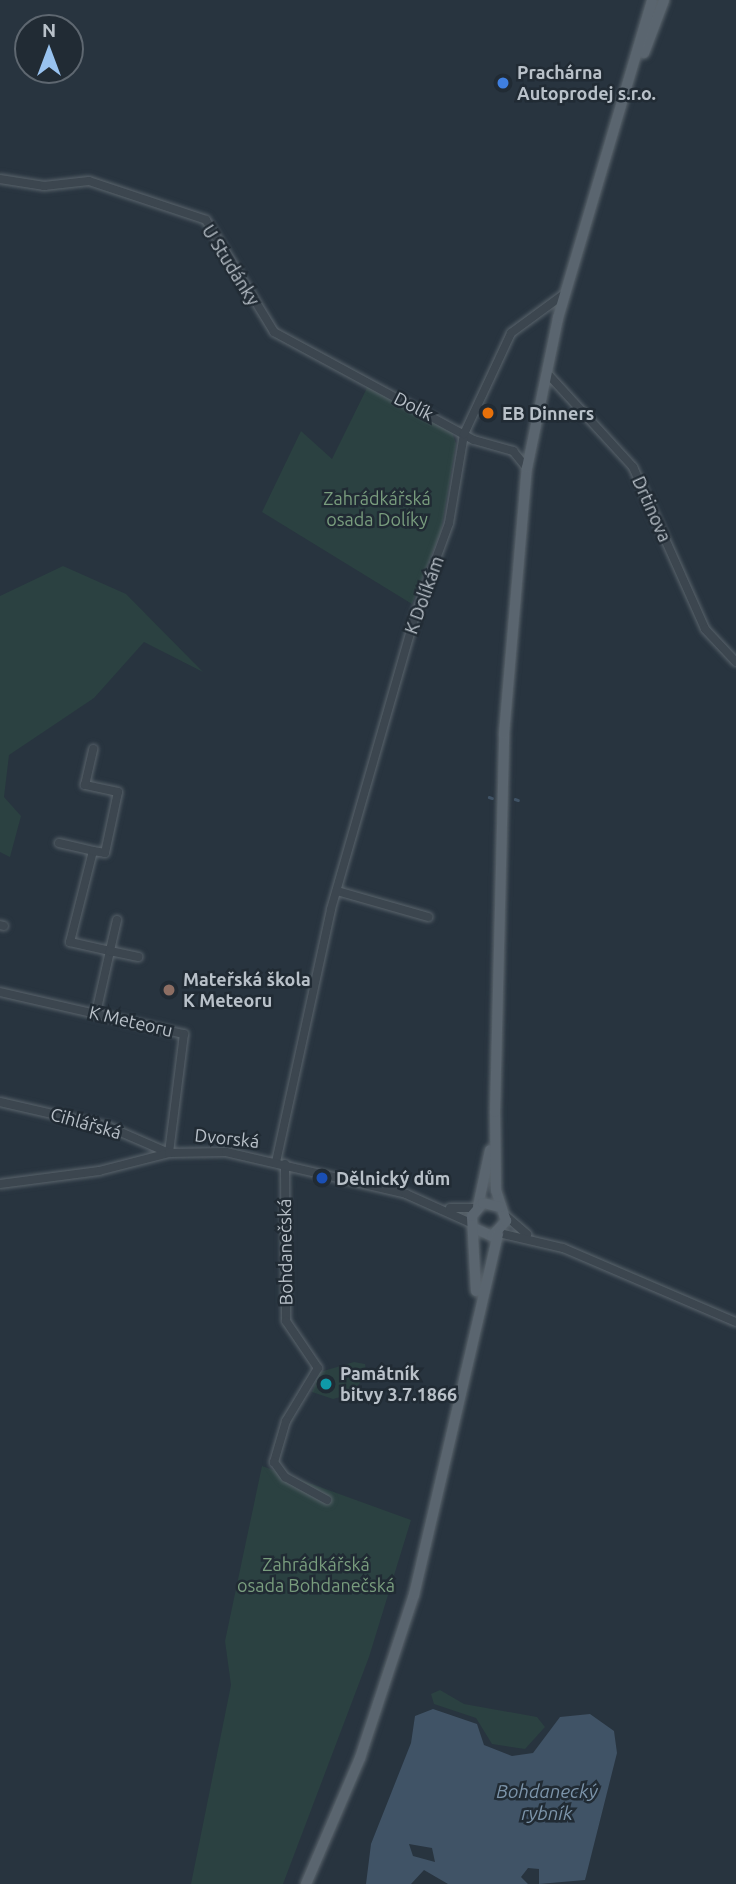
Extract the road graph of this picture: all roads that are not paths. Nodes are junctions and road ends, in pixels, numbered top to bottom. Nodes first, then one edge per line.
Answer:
1 (652, 0) edge
2 (664, 0) edge
3 (671, 0) edge
4 (656, 25) junction
5 (631, 83) junction
6 (0, 179) edge
7 (566, 289) junction
8 (546, 372) junction
9 (363, 379) joint
10 (464, 434) junction
11 (527, 468) junction
12 (736, 662) edge
13 (93, 749) dead end
14 (127, 786) dead end
15 (118, 792) junction
16 (59, 843) dead end
17 (93, 851) junction
18 (337, 891) junction
19 (428, 917) dead end
20 (117, 920) dead end
21 (110, 951) junction
22 (138, 957) dead end
23 (0, 992) edge
24 (96, 1013) junction
25 (0, 1102) edge
26 (495, 1112) junction
27 (169, 1153) junction
28 (281, 1163) junction
29 (0, 1184) edge
30 (477, 1207) junction
31 (447, 1208) junction
32 (503, 1212) junction
33 (473, 1226) junction
34 (498, 1234) junction
35 (529, 1236) junction
36 (736, 1322) edge
37 (474, 1329) junction
38 (327, 1500) dead end
39 (306, 1884) edge

1 - 5 main road
2 - 4 main road
3 - 4 main road
4 - 5 main road
5 - 7 main road
6 - 9 street, U Studánky
7 - 8 main road
7 - 10 street, K Dolíkám
8 - 11 main road
8 - 12 street, Drtinova
9 - 10 street, Dolík
10 - 11 street, Dolík
10 - 18 street, K Dolíkám
11 - 26 main road
13 - 15 street
14 - 15 street
15 - 17 street
16 - 17 street
17 - 21 street
18 - 19 street
18 - 28 street, K Dolíkám
20 - 21 street
21 - 22 street
21 - 24 street
23 - 24 street, K Meteoru
24 - 27 street, K Meteoru
25 - 27 street, Cihlářská
26 - 30 main road
26 - 32 main road
27 - 28 street, Dvorská
27 - 29 street, Dvorská
28 - 31 street, Dvorská
28 - 38 street, Bohdanečská
30 - 31 street, Dvorská
30 - 32 main road, Dvorská
30 - 33 main road
31 - 33 street, Dvorská
32 - 34 main road
32 - 35 street, Dvorská
33 - 34 main road, Dvorská
33 - 37 main road
34 - 35 street, Dvorská
34 - 37 main road
35 - 36 street, Dvorská
37 - 39 main road

